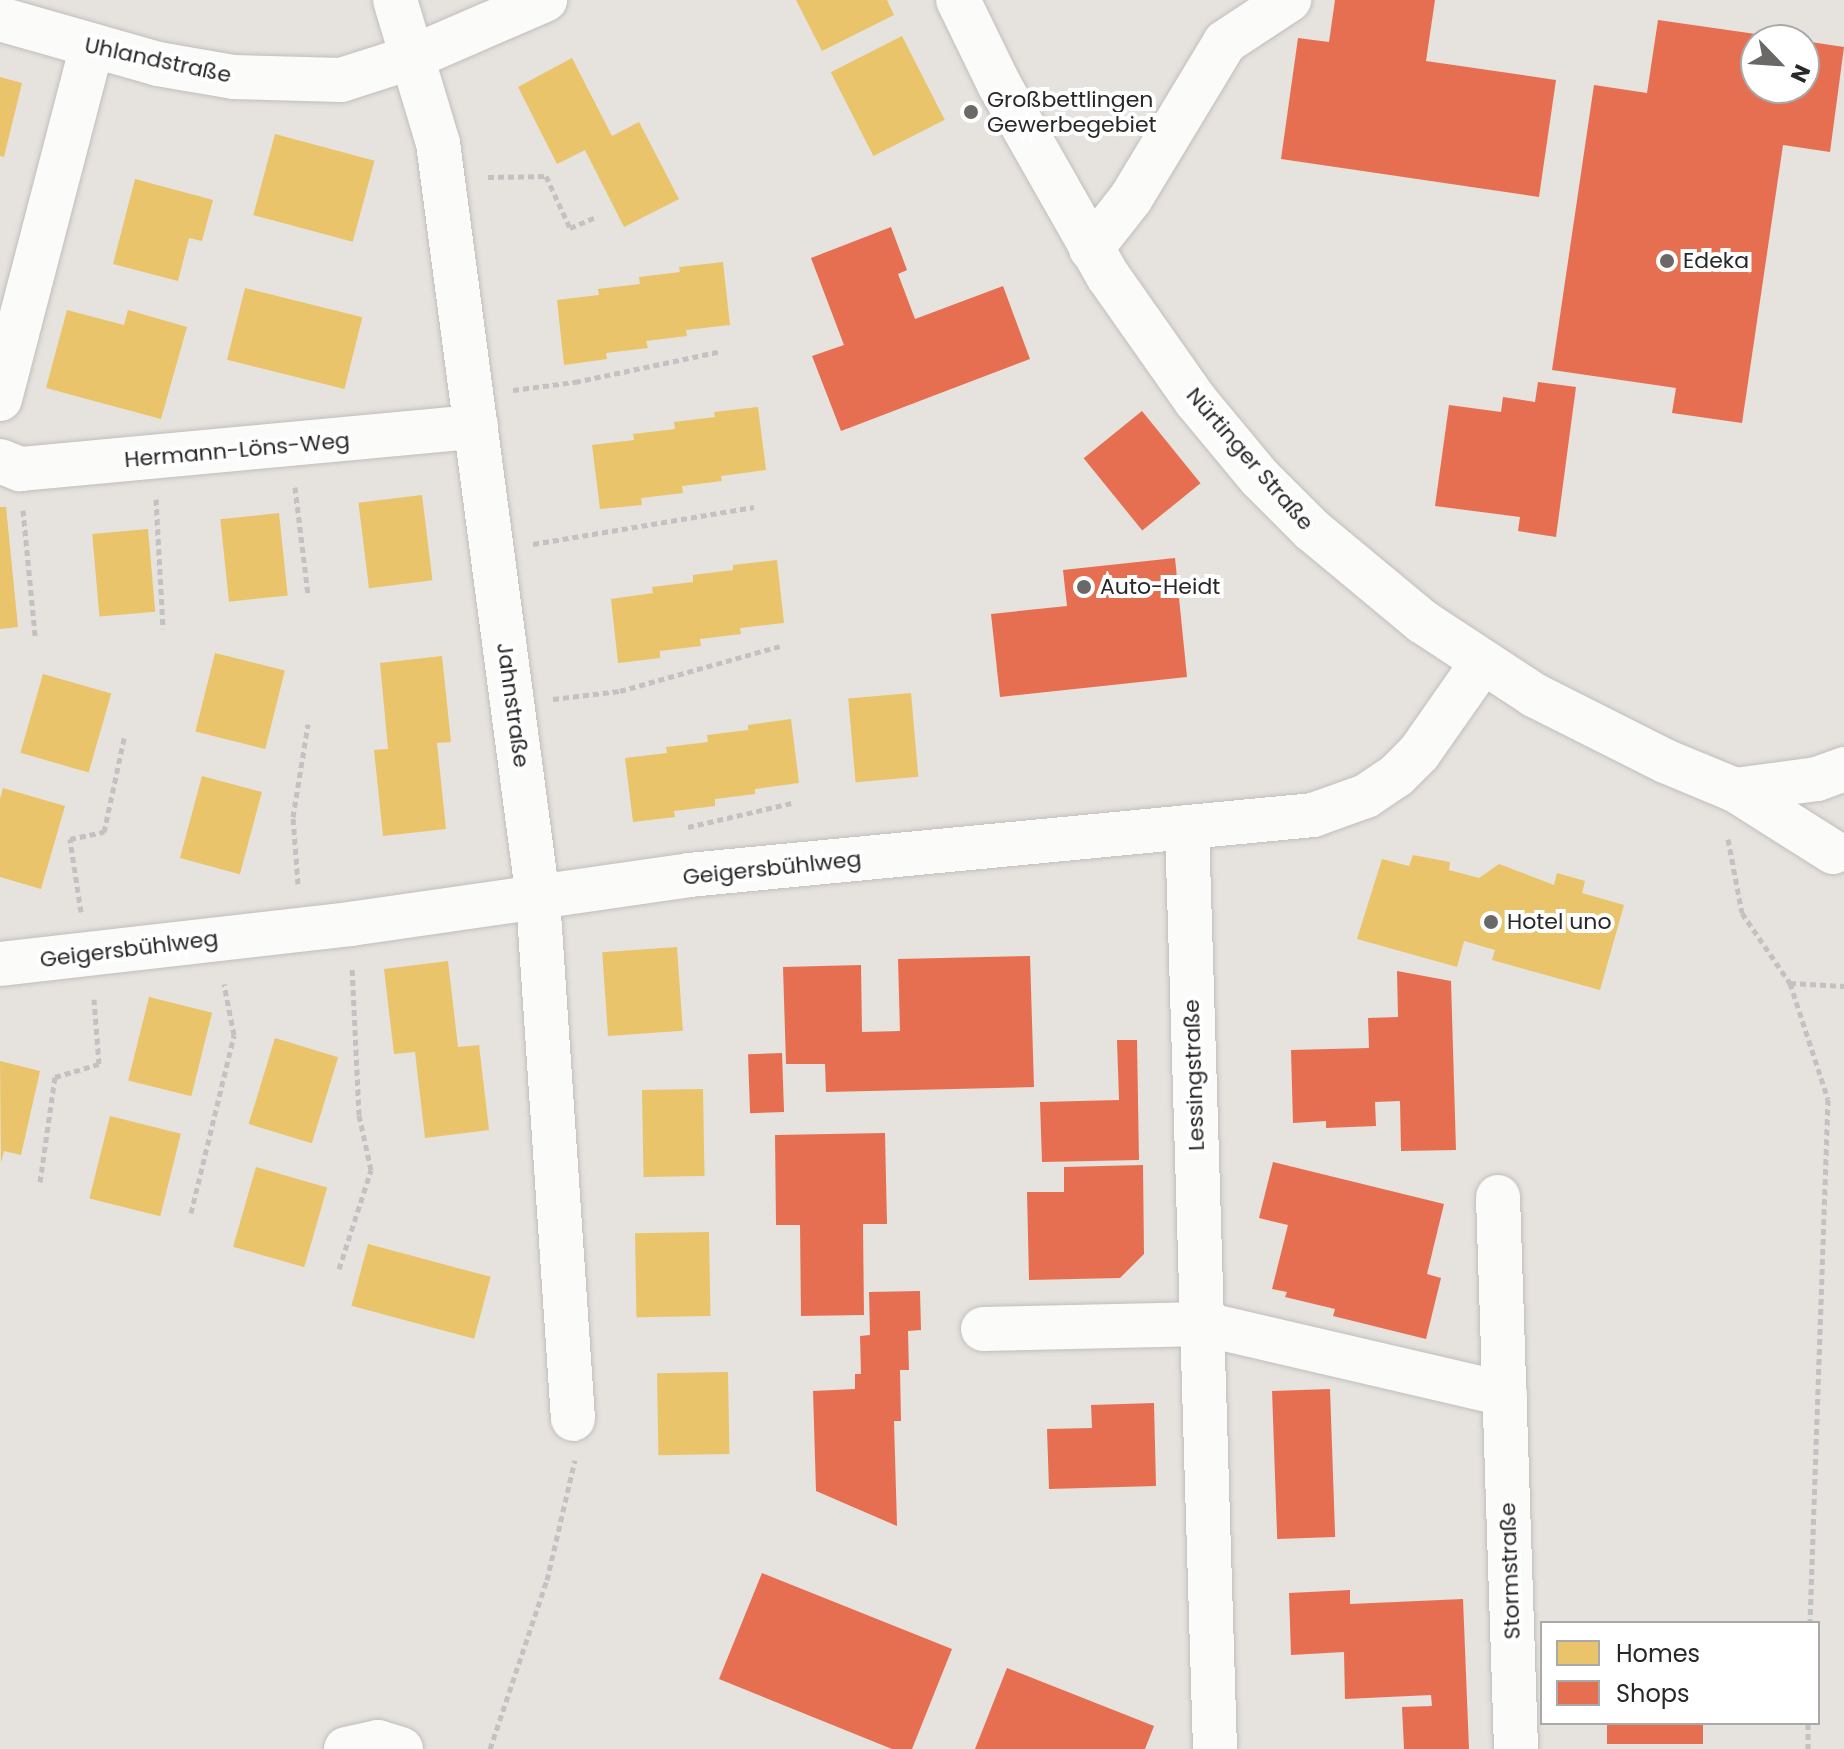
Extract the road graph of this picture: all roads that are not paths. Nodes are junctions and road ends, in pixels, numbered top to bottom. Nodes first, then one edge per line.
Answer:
1 (395, 0) edge
2 (545, 0) edge
3 (958, 0) edge
4 (1289, 0) edge
5 (0, 19) edge
6 (92, 47) junction
7 (413, 57) junction
8 (1091, 249) junction
9 (0, 399) edge
10 (474, 411) junction
11 (10, 465) edge
12 (1482, 663) junction
13 (1844, 771) edge
14 (1731, 788) junction
15 (1187, 827) junction
16 (1838, 862) edge
17 (538, 899) junction
18 (0, 964) edge
19 (1498, 1197) dead end
20 (1204, 1324) junction
21 (983, 1329) dead end
22 (1505, 1394) junction
23 (573, 1419) road end
24 (346, 1749) edge
25 (401, 1749) edge
26 (1215, 1749) edge
27 (1516, 1749) edge

1 - 7 street, Jahnstraße
2 - 7 street, Uhlandstraße
3 - 8 street, Nürtinger Straße
4 - 8 street
5 - 6 street, Uhlandstraße
6 - 7 street, Uhlandstraße
6 - 9 street
7 - 10 street, Jahnstraße
8 - 12 street, Nürtinger Straße
10 - 11 street, Hermann-Löns-Weg
10 - 17 street, Jahnstraße
12 - 14 street, Nürtinger Straße
12 - 15 street, Geigersbühlweg
13 - 14 street
13 - 16 street
14 - 16 street, Nürtinger Straße
15 - 17 street, Geigersbühlweg
15 - 20 street, Lessingstraße
17 - 18 street, Geigersbühlweg
17 - 23 street, Jahnstraße
19 - 22 street, Stormstraße
20 - 21 street
20 - 22 street
20 - 26 street, Lessingstraße
22 - 27 street, Stormstraße
24 - 25 street

